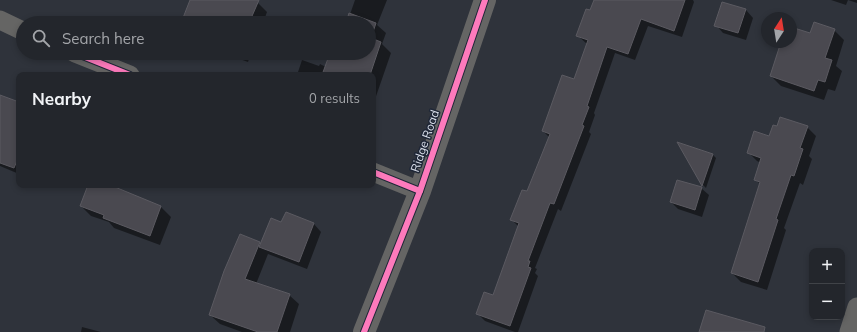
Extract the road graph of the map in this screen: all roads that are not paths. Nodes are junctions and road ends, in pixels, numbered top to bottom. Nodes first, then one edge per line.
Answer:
1 (485, 0) edge
2 (0, 20) edge
3 (16, 28) edge
4 (93, 60) edge
5 (123, 72) edge
6 (376, 173) edge
7 (420, 191) junction
8 (857, 307) edge
9 (364, 332) edge
10 (848, 332) edge

1 - 7 street, Ridge Road
2 - 3 street
4 - 5 street
6 - 7 street
7 - 9 street, Ridge Road
8 - 10 street

